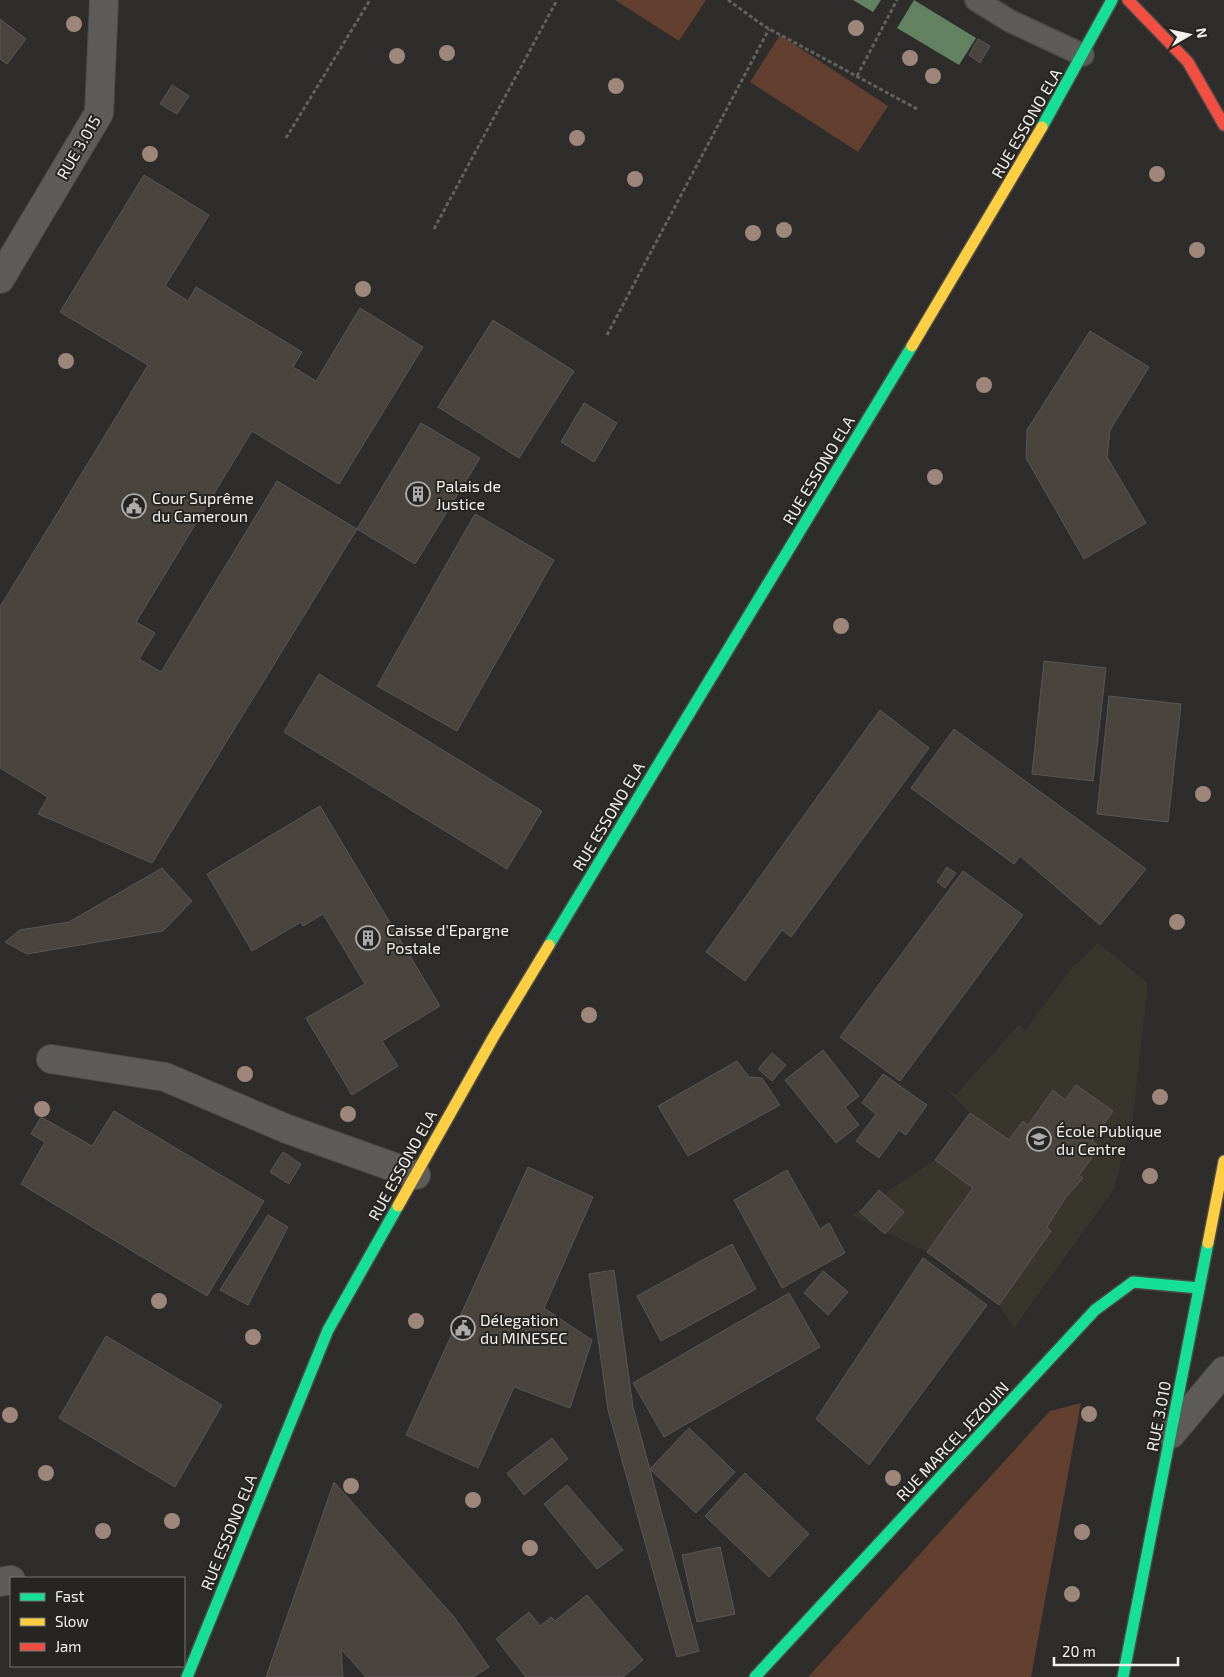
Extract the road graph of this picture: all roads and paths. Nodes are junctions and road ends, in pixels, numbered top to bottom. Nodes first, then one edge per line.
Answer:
1 (104, 0) edge
2 (370, 0) edge
3 (557, 0) edge
4 (728, 0) edge
5 (897, 0) edge
6 (976, 0) edge
7 (1112, 0) edge
8 (1128, 0) edge
9 (769, 29) junction
10 (1083, 55) junction
11 (857, 76) junction
12 (919, 110) dead end
13 (1224, 125) edge
14 (286, 138) dead end
15 (434, 229) dead end
16 (0, 279) edge
17 (607, 335) dead end
18 (51, 1059) dead end
19 (1224, 1161) edge
20 (416, 1175) junction
21 (1199, 1288) junction
22 (1224, 1371) edge
23 (1171, 1434) junction
24 (187, 1677) edge
25 (756, 1677) edge
26 (1123, 1677) edge

1 - 16 street, RUE 3.015
2 - 14 path
3 - 15 path
4 - 9 path
5 - 11 path
6 - 10 lane
7 - 10 main road, RUE ESSONO ELA
8 - 13 main road
9 - 11 path
9 - 17 path
10 - 20 main road, RUE ESSONO ELA
11 - 12 path
18 - 20 street
19 - 21 main road, RUE 3.010
20 - 24 main road, RUE ESSONO ELA
21 - 23 main road, RUE 3.010
21 - 25 main road, RUE MARCEL JEZOUIN
22 - 23 street
23 - 26 main road, RUE 3.010

